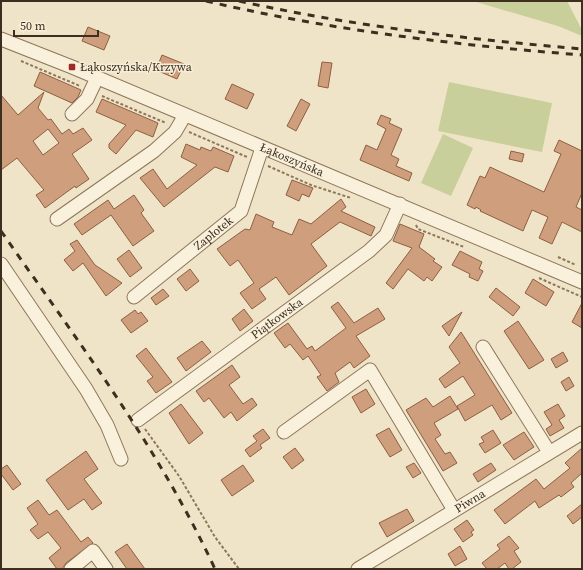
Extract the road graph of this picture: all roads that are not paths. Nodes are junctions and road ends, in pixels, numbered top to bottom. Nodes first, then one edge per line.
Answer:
1 (1, 39) edge
2 (97, 78) junction
3 (72, 114) dead end
4 (185, 115) junction
5 (262, 148) junction
6 (400, 204) junction
7 (57, 219) dead end
8 (1, 264) edge
9 (582, 282) edge
10 (134, 297) dead end
11 (483, 347) dead end
12 (138, 420) road end
13 (284, 432) dead end
14 (582, 433) edge
15 (549, 452) junction
16 (121, 459) dead end
17 (454, 510) junction
18 (71, 569) edge
19 (106, 569) edge
20 (358, 569) edge

1 - 2 street, Łąkoszyńska
2 - 3 street
2 - 4 street, Łąkoszyńska
4 - 5 street, Łąkoszyńska
4 - 7 street
5 - 6 street, Łąkoszyńska
5 - 10 street, Zapłotek
6 - 9 street, Łąkoszyńska
6 - 12 street, Piątkowska
8 - 16 street
11 - 15 street
13 - 17 street
14 - 15 street, Piwna
15 - 17 street, Piwna
17 - 20 street, Piwna
18 - 19 street

